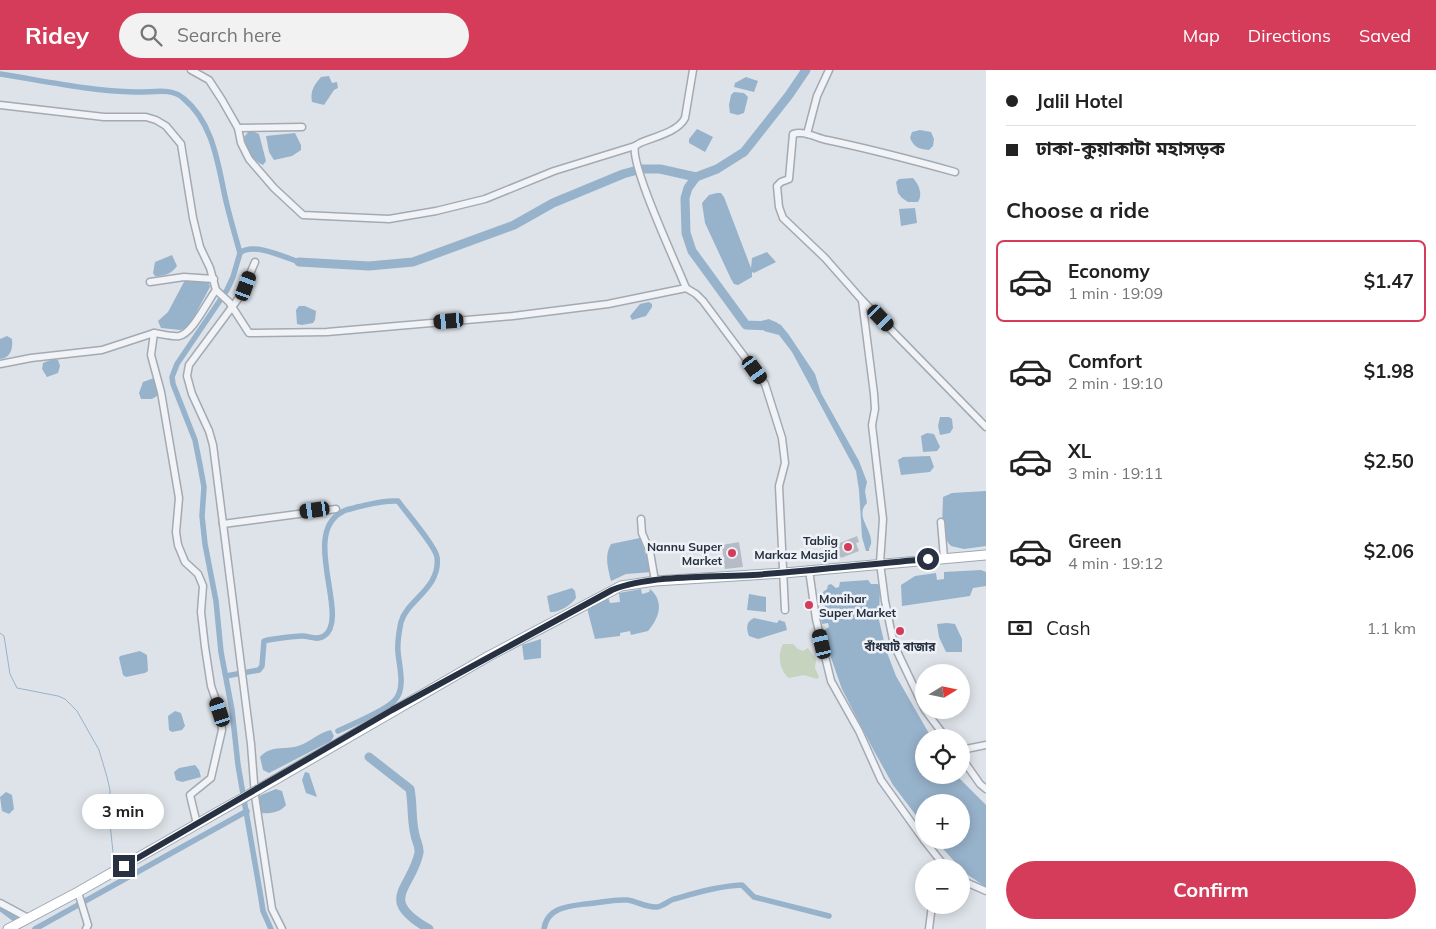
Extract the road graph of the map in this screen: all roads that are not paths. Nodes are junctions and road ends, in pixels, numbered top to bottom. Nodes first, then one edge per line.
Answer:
1 (191, 70) edge
2 (693, 70) edge
3 (830, 70) edge
4 (0, 105) edge
5 (302, 127) dead end
6 (238, 128) junction
7 (807, 134) junction
8 (635, 146) junction
9 (955, 172) dead end
10 (255, 262) dead end
11 (214, 279) junction
12 (150, 282) dead end
13 (686, 288) junction
14 (216, 290) junction
15 (862, 300) junction
16 (230, 305) junction
17 (154, 334) junction
18 (0, 364) edge
19 (986, 427) edge
20 (336, 509) dead end
21 (641, 519) dead end
22 (942, 522) dead end
23 (223, 524) junction
24 (986, 555) edge
25 (944, 558) junction
26 (880, 563) junction
27 (809, 570) junction
28 (784, 573) junction
29 (654, 581) junction
30 (785, 610) dead end
31 (915, 690) edge
32 (932, 719) edge
33 (939, 729) edge
34 (986, 745) edge
35 (970, 748) edge
36 (970, 770) edge
37 (986, 789) edge
38 (197, 824) junction
39 (915, 827) edge
40 (931, 849) edge
41 (939, 859) edge
42 (970, 884) edge
43 (986, 891) edge
44 (78, 892) junction
45 (0, 903) edge
46 (931, 914) edge
47 (28, 918) junction
48 (8, 929) edge
49 (86, 929) edge
50 (282, 929) edge
51 (929, 929) edge

1 - 6 street
2 - 8 street
3 - 7 street
4 - 11 street
5 - 6 street
6 - 8 street
7 - 9 street
7 - 15 street
8 - 13 street
10 - 16 street
11 - 12 street
11 - 14 street
13 - 16 street
13 - 28 street
14 - 16 street
14 - 17 street
15 - 19 street
15 - 26 street
16 - 23 street
17 - 18 street
17 - 38 street
20 - 23 street
21 - 29 street
22 - 25 street
23 - 50 street
24 - 25 main road
25 - 26 main road
26 - 27 main road
26 - 31 street
27 - 28 main road
27 - 39 street
28 - 29 main road
28 - 30 street
29 - 38 main road, bridge
32 - 33 street
34 - 35 street
36 - 37 street
38 - 44 main road
40 - 41 street
42 - 43 street
44 - 47 main road
44 - 49 street
45 - 47 street
46 - 51 street
47 - 48 main road

